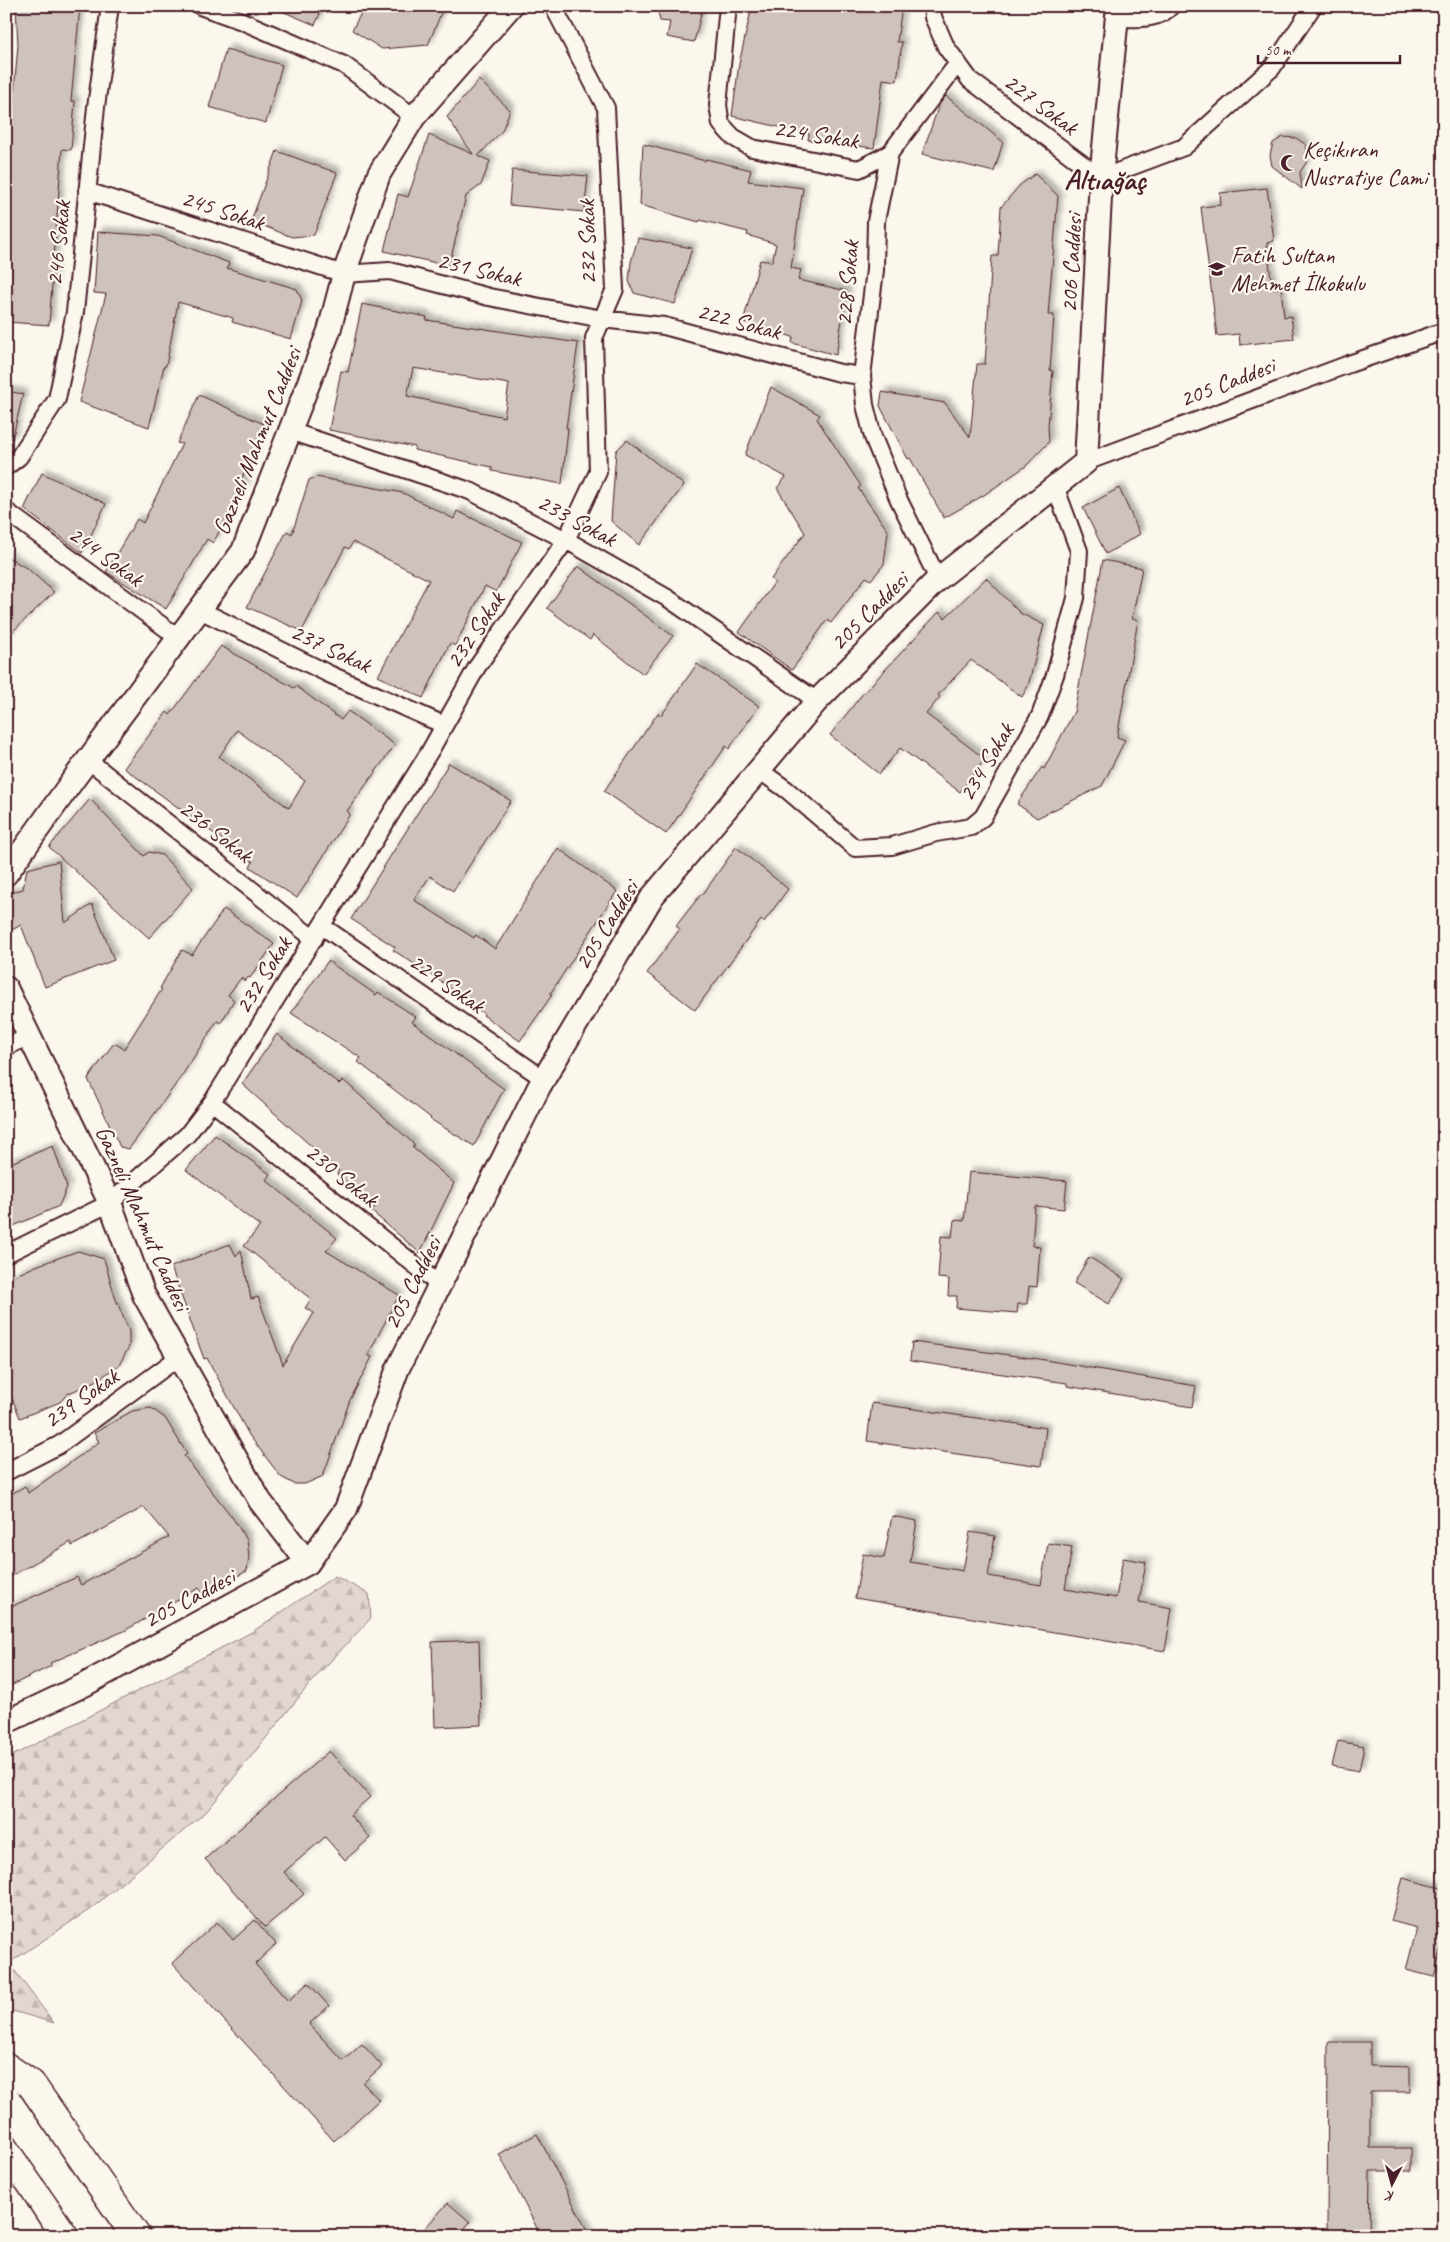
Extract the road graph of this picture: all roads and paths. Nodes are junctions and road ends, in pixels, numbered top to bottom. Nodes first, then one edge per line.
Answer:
1 (110, 6) edge
2 (200, 6) edge
3 (511, 6) edge
4 (553, 6) edge
5 (728, 6) edge
6 (932, 6) edge
7 (1171, 6) edge
8 (1313, 6) edge
9 (220, 10) edge
10 (1118, 12) edge
11 (958, 63) junction
12 (414, 117) junction
13 (890, 153) junction
14 (1101, 178) junction
15 (87, 191) junction
16 (344, 274) junction
17 (602, 318) junction
18 (1444, 332) edge
19 (862, 376) junction
20 (290, 431) junction
21 (1086, 462) junction
22 (6, 468) edge
23 (1056, 486) junction
24 (6, 511) edge
25 (566, 540) junction
26 (938, 578) junction
27 (200, 610) junction
28 (179, 638) junction
29 (817, 701) junction
30 (444, 725) junction
31 (88, 760) junction
32 (759, 770) junction
33 (6, 874) edge
34 (318, 933) junction
35 (6, 988) edge
36 (30, 1036) junction
37 (6, 1046) edge
38 (544, 1079) junction
39 (212, 1102) junction
40 (110, 1203) junction
41 (6, 1254) edge
42 (441, 1286) junction
43 (179, 1357) junction
44 (6, 1472) edge
45 (308, 1563) junction
46 (6, 1722) edge
47 (6, 2067) edge
48 (6, 2100) edge
49 (6, 2199) edge
50 (6, 2232) edge
51 (8, 2236) edge
52 (30, 2236) edge
53 (100, 2236) edge
54 (136, 2236) edge

1 - 15 street, 246 Sokak
2 - 9 street
3 - 12 street, Gazneli Mahmut Caddesi
4 - 17 street, 232 Sokak
5 - 13 street, 224 Sokak
6 - 11 street
7 - 10 street
8 - 14 street
9 - 12 street
10 - 14 street, 206 Caddesi
11 - 13 street, 228 Sokak
11 - 14 street, 227 Sokak
12 - 16 street, Gazneli Mahmut Caddesi
13 - 19 street, 228 Sokak
14 - 21 street, 206 Caddesi
15 - 16 street, 245 Sokak
15 - 22 street, 246 Sokak
16 - 17 street, 231 Sokak
16 - 20 street, Gazneli Mahmut Caddesi
17 - 19 street, 222 Sokak
17 - 25 street, 232 Sokak
18 - 21 street, 205 Caddesi
19 - 26 street, 228 Sokak
20 - 25 street, 233 Sokak
20 - 27 street, Gazneli Mahmut Caddesi
21 - 23 street, 205 Caddesi
23 - 26 street, 205 Caddesi
23 - 32 street, 234 Sokak
24 - 28 street, 244 Sokak
25 - 29 street, 233 Sokak
25 - 30 street, 232 Sokak
26 - 29 street, 205 Caddesi
27 - 28 street, Gazneli Mahmut Caddesi
27 - 30 street, 237 Sokak
28 - 31 street, Gazneli Mahmut Caddesi
29 - 32 street, 205 Caddesi
30 - 34 street, 232 Sokak
31 - 33 street, Gazneli Mahmut Caddesi
31 - 34 street, 236 Sokak
32 - 38 street, 205 Caddesi
34 - 38 street, 229 Sokak
34 - 39 street, 232 Sokak
35 - 36 street, Gazneli Mahmut Caddesi
36 - 37 street
36 - 40 street, Gazneli Mahmut Caddesi
38 - 42 street, 205 Caddesi
39 - 40 street, 232 Sokak
39 - 42 street, 230 Sokak
40 - 41 street, 232 Sokak
40 - 43 street, Gazneli Mahmut Caddesi
42 - 45 street, 205 Caddesi
43 - 44 street, 239 Sokak
43 - 45 street, Gazneli Mahmut Caddesi
45 - 46 street, 205 Caddesi
47 - 54 highway
48 - 53 highway
49 - 52 highway
50 - 51 highway

